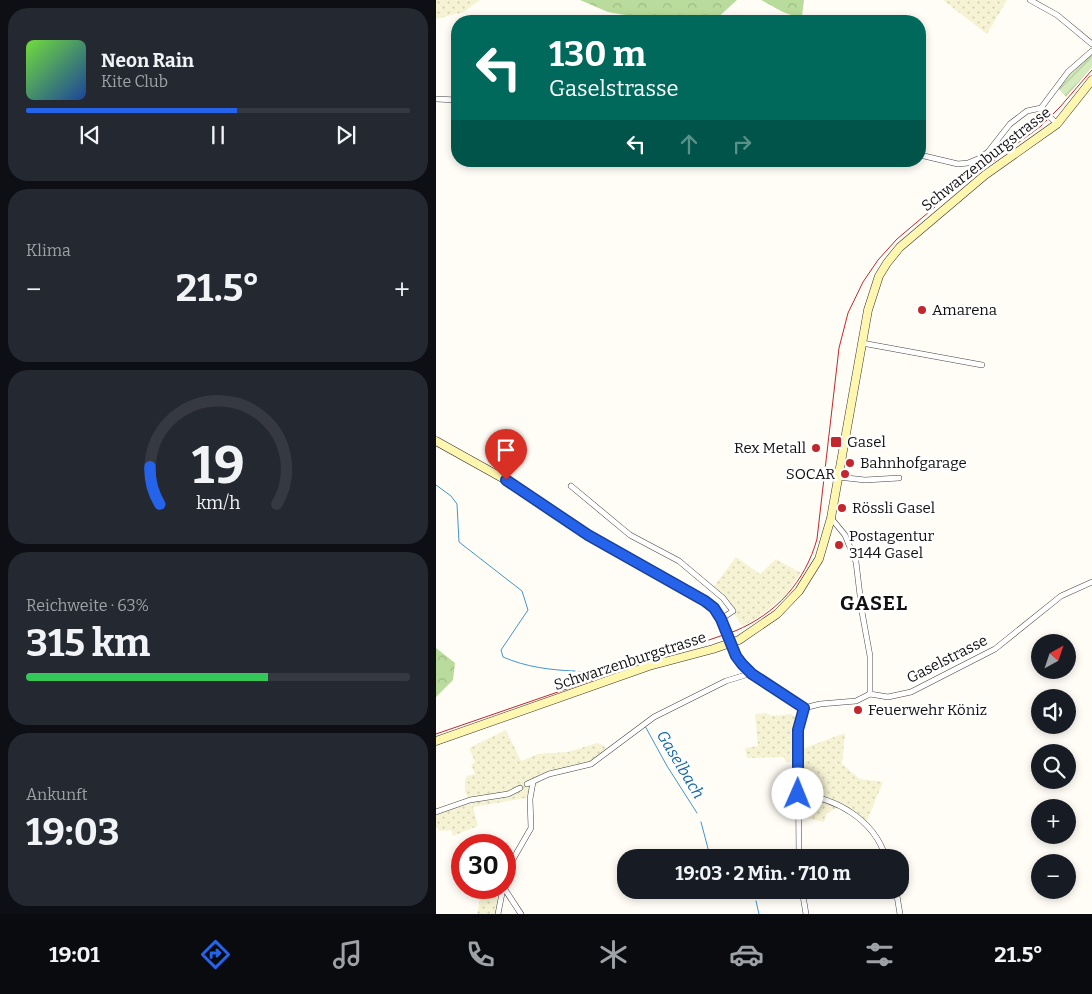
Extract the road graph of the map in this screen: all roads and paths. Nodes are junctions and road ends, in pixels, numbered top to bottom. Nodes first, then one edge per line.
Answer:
1 (1030, 0) edge
2 (1092, 44) edge
3 (1092, 51) edge
4 (1092, 80) edge
5 (436, 99) edge
6 (451, 100) edge
7 (1041, 108) junction
8 (1057, 124) junction
9 (926, 156) edge
10 (862, 343) junction
11 (982, 365) dead end
12 (436, 441) edge
13 (838, 477) junction
14 (898, 478) dead end
15 (571, 486) dead end
16 (831, 518) junction
17 (1092, 582) edge
18 (721, 619) junction
19 (731, 644) junction
20 (752, 674) junction
21 (870, 694) junction
22 (804, 708) junction
23 (436, 741) edge
24 (520, 788) dead end
25 (798, 794) junction
26 (436, 812) edge
27 (798, 849) edge
28 (883, 849) edge
29 (516, 854) edge
30 (501, 899) edge
31 (511, 899) edge
32 (804, 899) edge
33 (898, 899) edge
34 (498, 914) edge
35 (521, 914) edge
36 (806, 914) edge
37 (900, 914) edge

1 - 2 street
3 - 7 street
4 - 8 main road, Schwarzenburgstrasse
5 - 6 street
7 - 8 street
7 - 9 street
8 - 10 main road, Schwarzenburgstrasse
10 - 11 street
10 - 13 main road, Schwarzenburgstrasse
12 - 18 main road
13 - 14 street
13 - 16 main road, Schwarzenburgstrasse
15 - 18 street
16 - 19 main road, Schwarzenburgstrasse
16 - 21 street
17 - 21 street, Gaselstrasse
18 - 19 main road
19 - 20 street
19 - 23 main road, Schwarzenburgstrasse
20 - 22 street
20 - 29 street
21 - 22 street, Gaselstrasse
22 - 25 street
24 - 26 street
25 - 27 street
25 - 28 street
30 - 34 street
31 - 35 street
32 - 36 street
33 - 37 street

